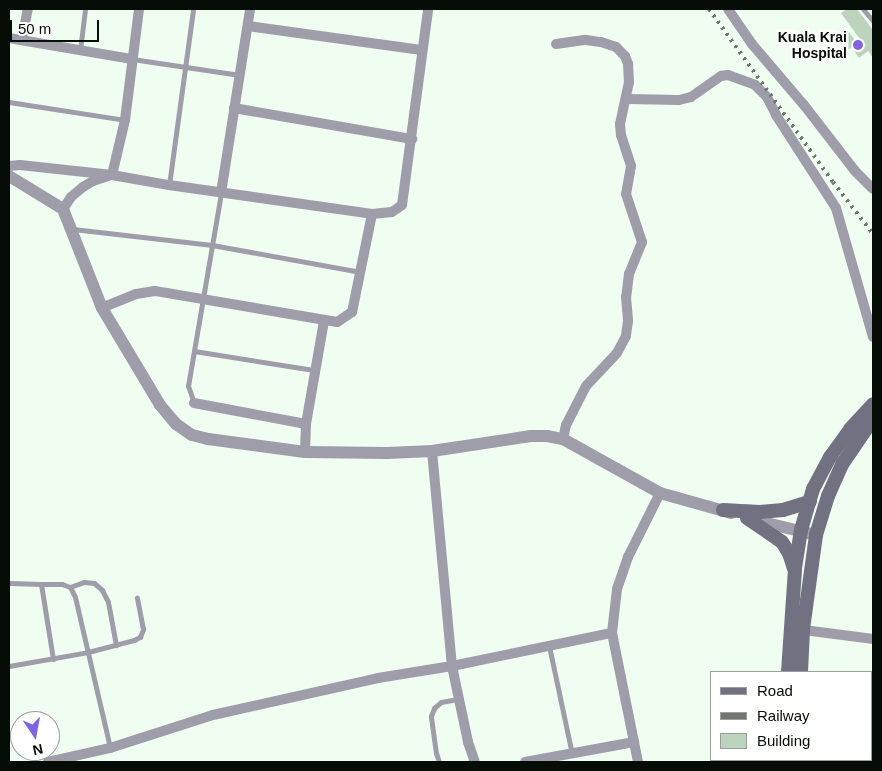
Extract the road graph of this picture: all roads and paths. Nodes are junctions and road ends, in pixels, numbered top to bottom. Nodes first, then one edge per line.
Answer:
1 (28, 9) edge
2 (86, 9) edge
3 (138, 9) edge
4 (193, 9) edge
5 (250, 9) edge
6 (428, 9) edge
7 (728, 9) edge
8 (863, 9) edge
9 (873, 20) edge
10 (248, 26) junction
11 (9, 38) edge
12 (22, 39) junction
13 (556, 44) dead end
14 (80, 50) junction
15 (421, 50) junction
16 (132, 59) junction
17 (184, 66) junction
18 (240, 75) junction
19 (627, 99) junction
20 (9, 102) edge
21 (234, 108) junction
22 (125, 120) junction
23 (412, 139) junction
24 (9, 166) edge
25 (112, 175) junction
26 (9, 176) edge
27 (168, 186) junction
28 (873, 189) edge
29 (221, 193) junction
30 (62, 209) junction
31 (372, 214) junction
32 (72, 229) junction
33 (212, 245) junction
34 (361, 272) junction
35 (202, 299) junction
36 (102, 308) junction
37 (324, 321) junction
38 (873, 337) edge
39 (194, 351) junction
40 (314, 370) junction
41 (194, 403) joint
42 (873, 404) edge
43 (873, 419) edge
44 (306, 424) junction
45 (563, 439) junction
46 (432, 451) junction
47 (305, 452) junction
48 (660, 493) junction
49 (810, 502) junction
50 (723, 510) junction
51 (747, 518) junction
52 (801, 530) junction
53 (816, 534) junction
54 (794, 568) junction
55 (9, 583) edge
56 (41, 584) junction
57 (70, 587) junction
58 (137, 598) dead end
59 (796, 629) junction
60 (612, 633) junction
61 (873, 639) edge
62 (116, 645) junction
63 (549, 646) junction
64 (88, 652) junction
65 (53, 659) junction
66 (9, 666) edge
67 (452, 666) junction
68 (788, 671) edge
69 (801, 671) edge
70 (458, 700) junction
71 (634, 742) junction
72 (110, 748) junction
73 (572, 754) junction
74 (48, 762) edge
75 (440, 762) edge
76 (472, 762) edge
77 (525, 762) edge
78 (638, 762) edge

1 - 12 street
2 - 14 lane
3 - 16 street
4 - 17 lane
5 - 10 street
6 - 15 street
7 - 28 street
8 - 9 lane
10 - 15 street
10 - 18 street
11 - 12 street
12 - 14 street
13 - 19 street
14 - 16 street
15 - 23 street
16 - 17 lane
16 - 22 street
17 - 18 lane
17 - 27 lane
18 - 21 street
19 - 38 street
19 - 45 street
20 - 22 lane
21 - 23 street
21 - 29 street
22 - 25 street
23 - 31 street
24 - 25 street
25 - 27 street
25 - 30 street
26 - 30 street
27 - 29 street
29 - 31 street
29 - 33 lane
30 - 32 street
31 - 34 street
32 - 33 lane
32 - 36 street
33 - 34 lane
33 - 35 lane
34 - 37 street
35 - 36 street
35 - 37 street
35 - 39 lane
36 - 47 street
37 - 40 street
39 - 40 lane
39 - 41 lane
40 - 44 street
41 - 44 street
42 - 49 main road
43 - 53 main road
44 - 47 street
45 - 46 street
45 - 48 street
46 - 47 street
46 - 67 street
48 - 50 street
48 - 60 street
49 - 50 main road
49 - 52 main road
50 - 51 street
51 - 52 street
51 - 54 main road
52 - 53 street
52 - 54 main road
53 - 59 main road
54 - 59 main road
55 - 56 lane
56 - 57 lane
56 - 65 lane
57 - 62 lane
57 - 64 lane
58 - 62 lane
59 - 61 street
59 - 68 main road
59 - 69 main road
60 - 63 street
60 - 71 street
62 - 64 lane
63 - 67 street
63 - 73 lane
64 - 65 lane
64 - 72 lane
65 - 66 lane
67 - 70 street
67 - 72 street
70 - 75 lane
70 - 76 street
71 - 73 street
71 - 78 street
72 - 74 street
73 - 77 street

